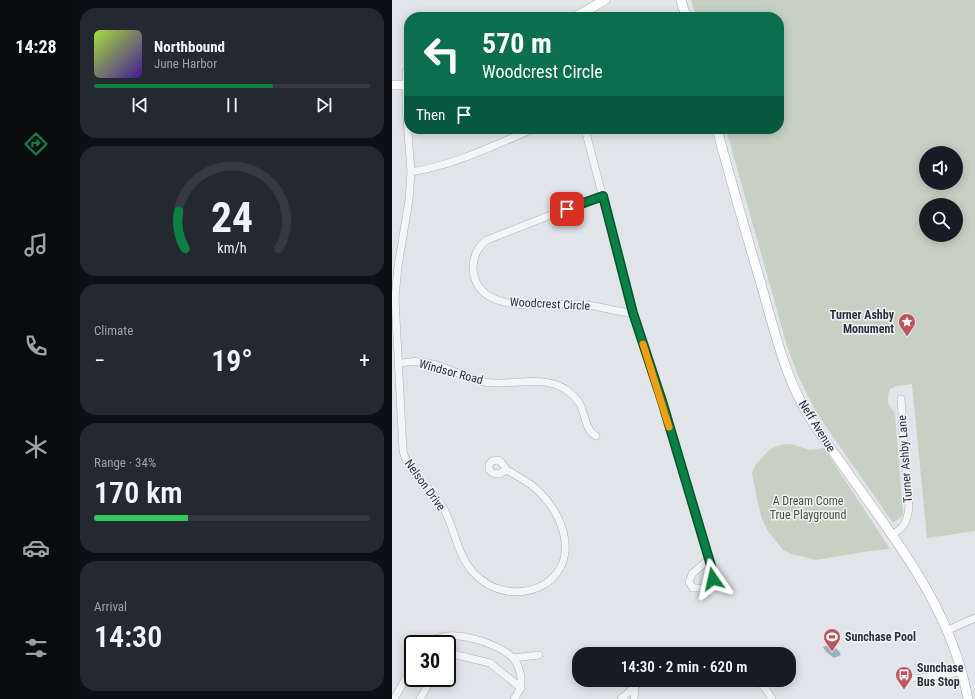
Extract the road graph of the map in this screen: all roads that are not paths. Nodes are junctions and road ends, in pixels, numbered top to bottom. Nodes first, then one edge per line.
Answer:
1 (605, 0) edge
2 (681, 0) edge
3 (585, 12) edge
4 (685, 12) edge
5 (392, 85) edge
6 (404, 85) edge
7 (409, 134) edge
8 (521, 134) edge
9 (586, 134) edge
10 (718, 134) edge
11 (411, 172) junction
12 (603, 196) junction
13 (633, 313) junction
14 (399, 364) junction
15 (901, 399) dead end
16 (596, 436) dead end
17 (507, 470) dead end
18 (892, 535) junction
19 (709, 559) dead end
20 (975, 618) edge
21 (948, 630) junction
22 (456, 636) edge
23 (456, 655) edge
24 (539, 655) dead end
25 (513, 658) junction
26 (962, 672) junction
27 (908, 678) dead end
28 (404, 682) edge
29 (427, 687) edge
30 (635, 687) joint
31 (764, 687) edge
32 (521, 688) junction
33 (394, 699) edge
34 (420, 699) edge
35 (514, 699) edge
36 (621, 699) edge
37 (634, 699) edge
38 (772, 699) edge
39 (968, 699) edge

1 - 3 main road
2 - 4 main road
5 - 6 main road
7 - 11 street, Nelson Drive
8 - 11 street
9 - 12 street
10 - 18 main road, Neff Avenue
11 - 14 street, Nelson Drive
12 - 13 street
12 - 13 street, Woodcrest Circle
13 - 19 street
14 - 16 street, Windsor Road
14 - 17 street, Nelson Drive
15 - 18 street, Turner Ashby Lane
18 - 21 main road, Neff Avenue
20 - 21 street
21 - 26 main road, Neff Avenue
22 - 25 street
23 - 32 street
24 - 25 street
25 - 32 street
26 - 27 street
26 - 39 main road, Neff Avenue
28 - 33 street
29 - 34 street
30 - 36 street
30 - 37 street
31 - 38 street
32 - 35 street

